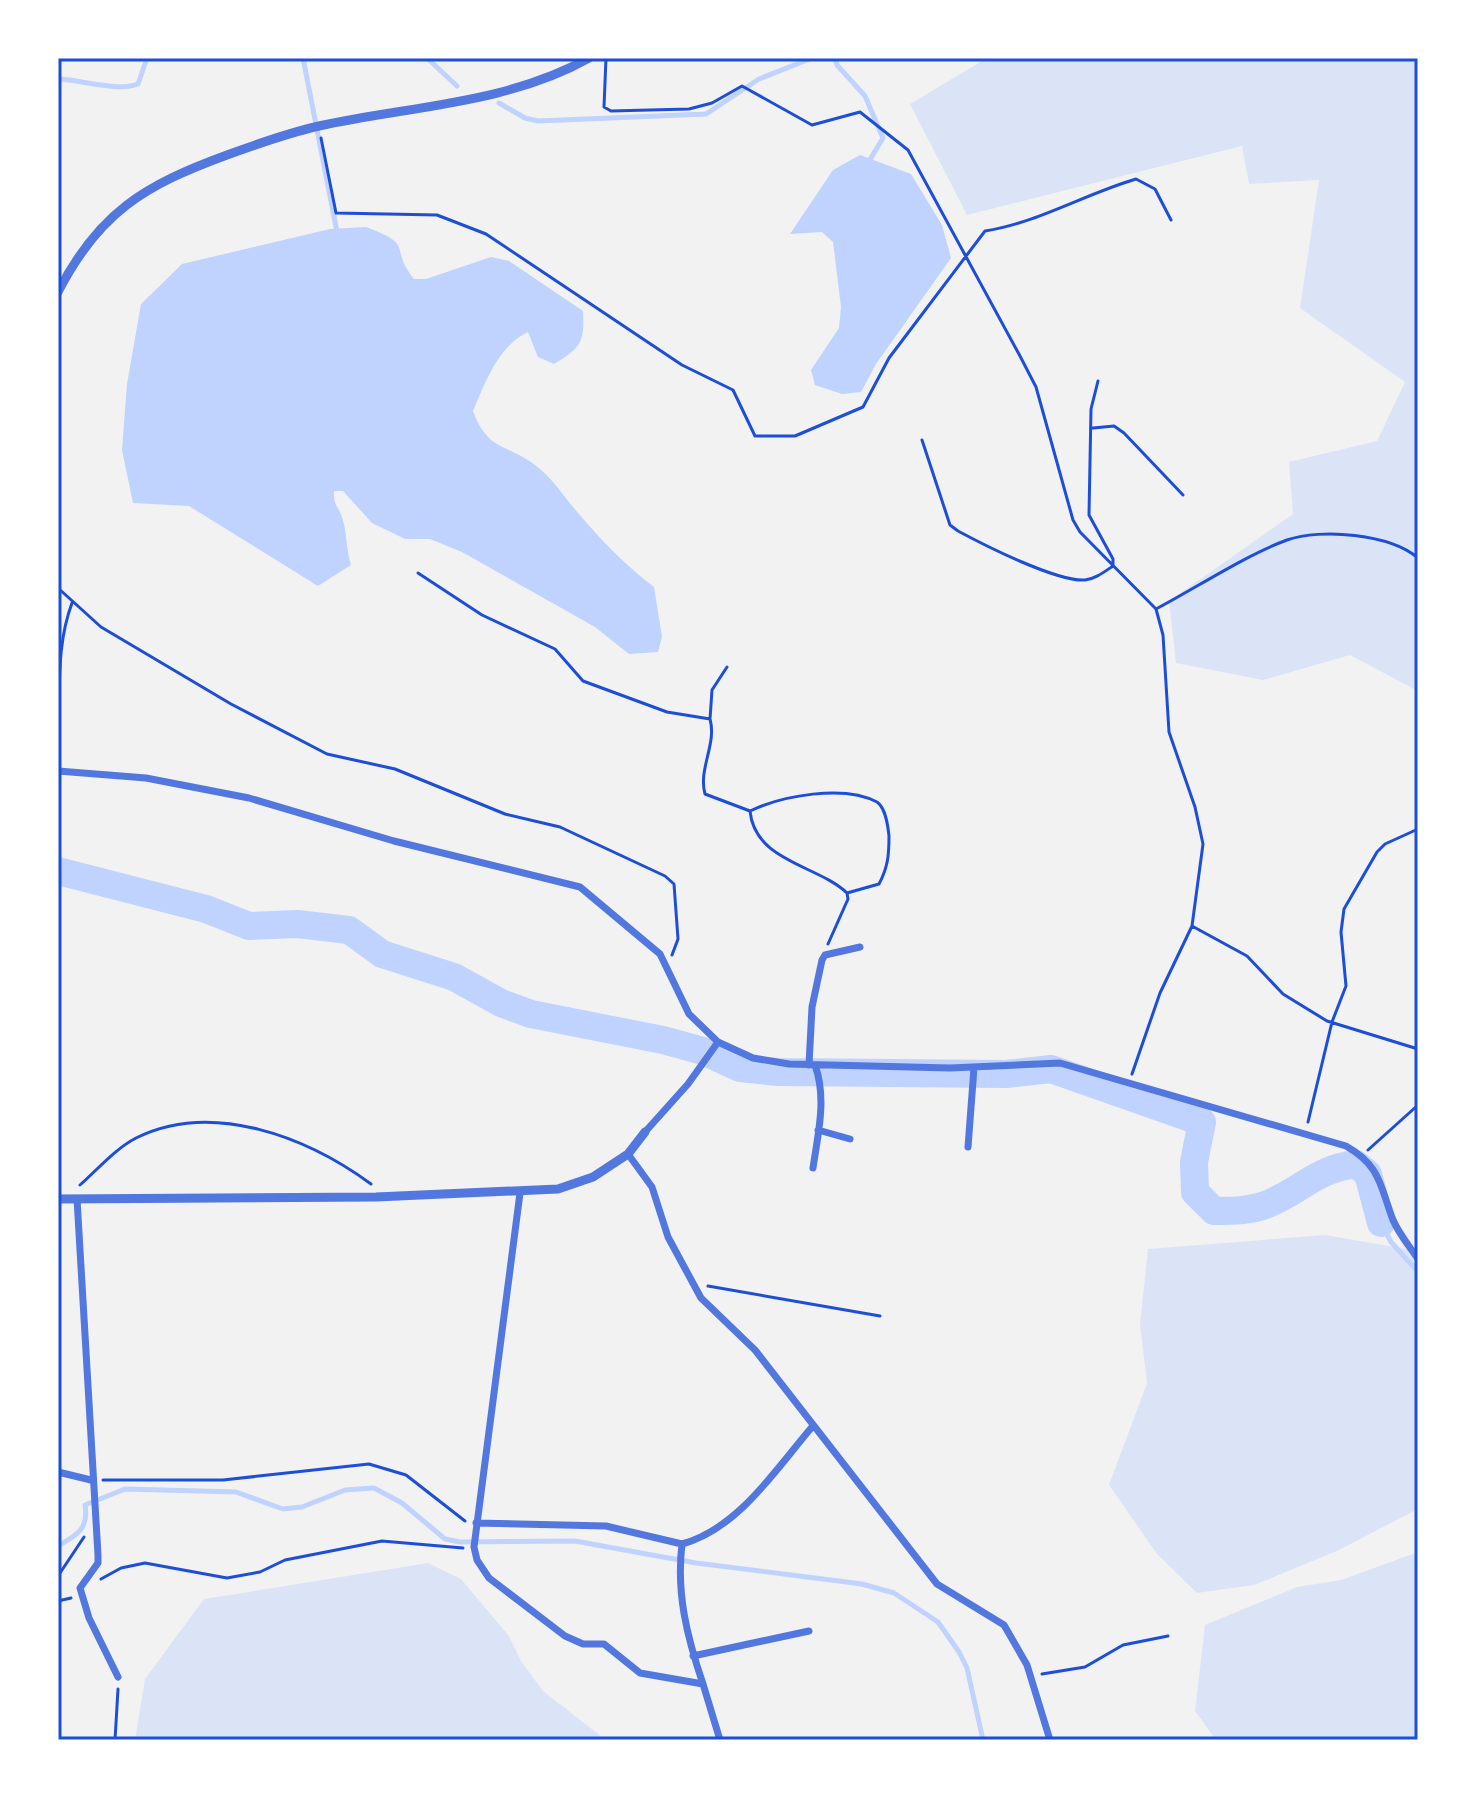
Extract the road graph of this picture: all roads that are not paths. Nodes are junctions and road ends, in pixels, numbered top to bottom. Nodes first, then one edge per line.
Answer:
1 (589, 58) edge
2 (58, 292) edge
3 (58, 771) edge
4 (860, 947) dead end
5 (718, 1042) junction
6 (812, 1065) junction
7 (974, 1068) junction
8 (818, 1130) junction
9 (645, 1132) joint
10 (850, 1139) dead end
11 (968, 1147) dead end
12 (628, 1154) junction
13 (813, 1168) dead end
14 (520, 1193) junction
15 (58, 1199) edge
16 (77, 1199) junction
17 (1418, 1259) edge
18 (812, 1427) junction
19 (58, 1472) edge
20 (91, 1480) junction
21 (476, 1523) junction
22 (682, 1544) junction
23 (809, 1631) dead end
24 (693, 1656) junction
25 (118, 1677) road end
26 (703, 1684) junction
27 (720, 1740) edge
28 (1050, 1740) edge

1 - 2 street
3 - 5 street
4 - 6 street
5 - 6 street
5 - 9 street
6 - 7 street
6 - 8 street
7 - 11 street
7 - 17 street
8 - 10 street
8 - 13 street
9 - 12 street
12 - 14 street
12 - 18 street
14 - 16 street
14 - 21 street
15 - 16 street
16 - 20 street
18 - 22 street
18 - 28 street
19 - 20 street
20 - 25 street
21 - 22 street
21 - 26 street
22 - 24 street
23 - 24 street
24 - 26 street
26 - 27 street

